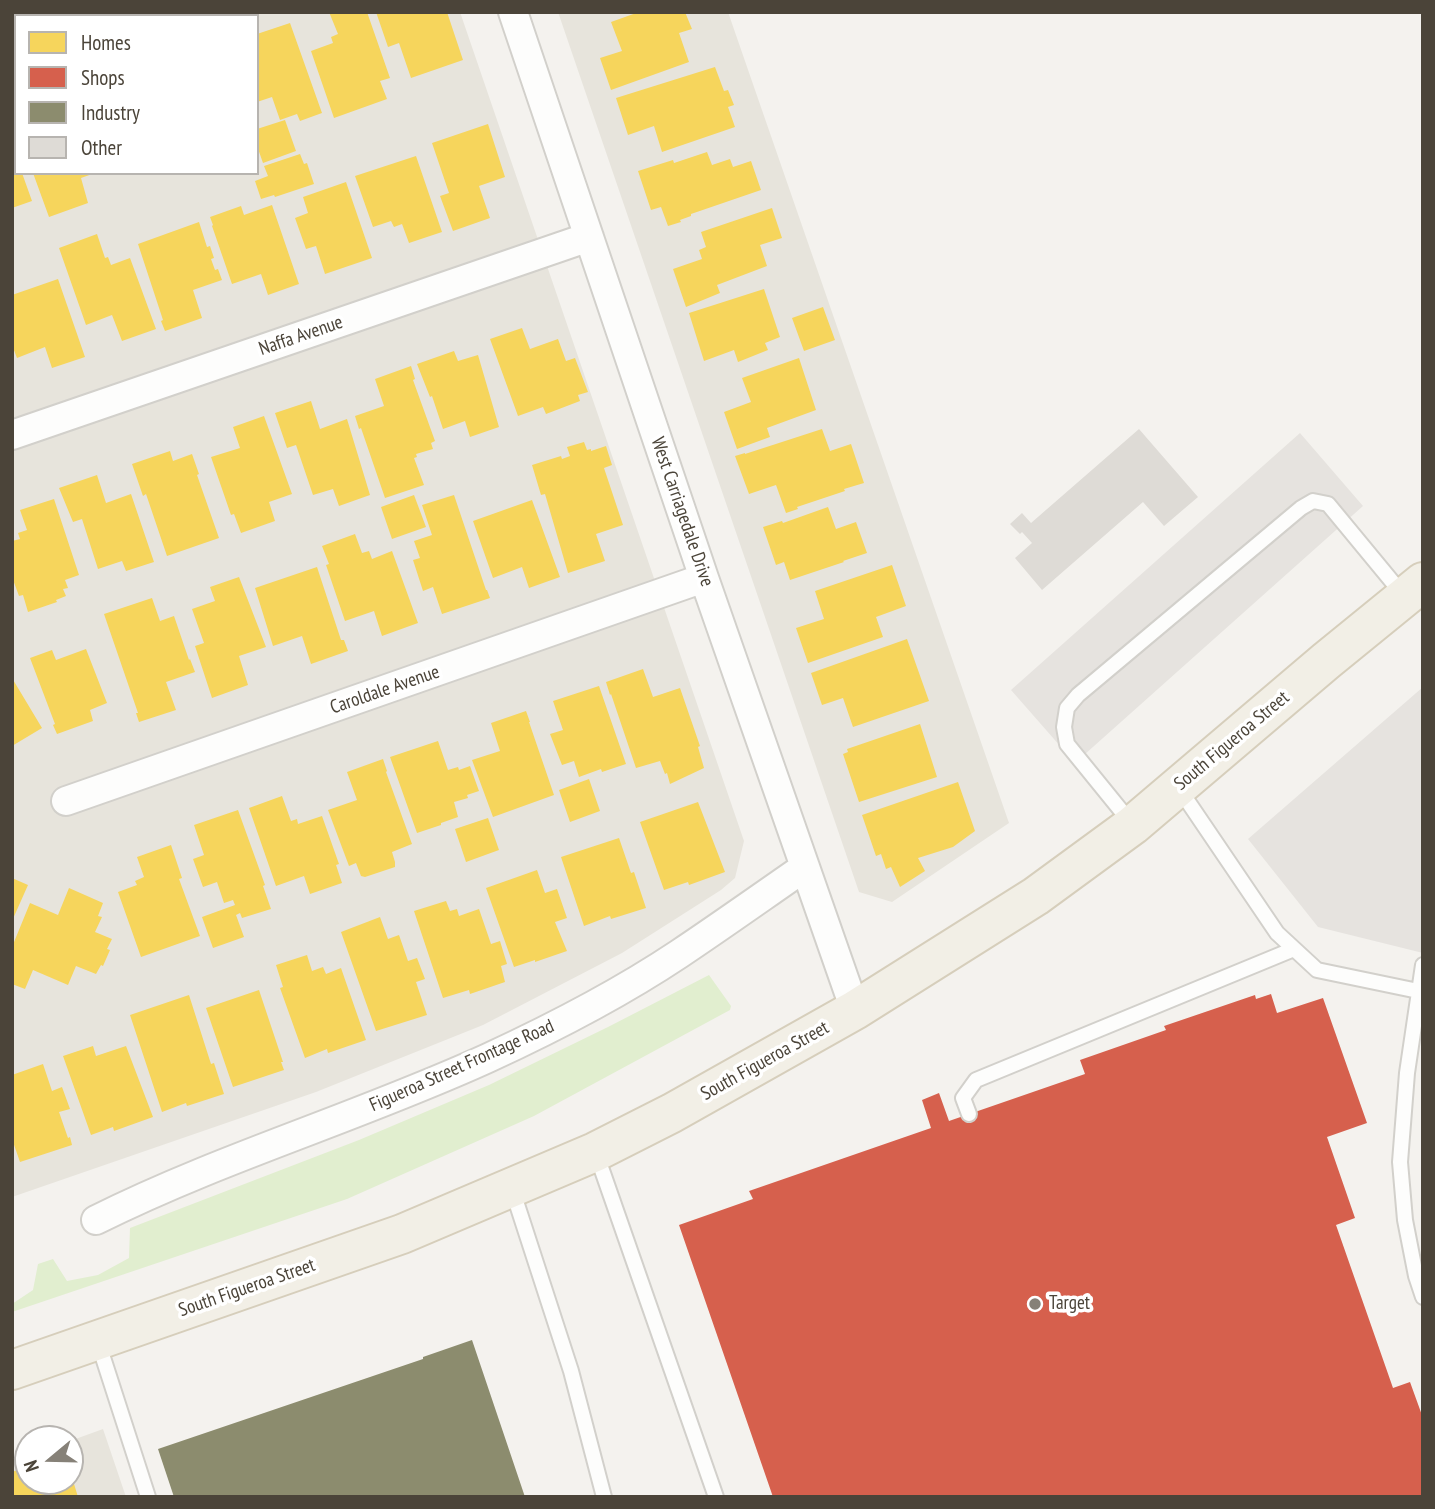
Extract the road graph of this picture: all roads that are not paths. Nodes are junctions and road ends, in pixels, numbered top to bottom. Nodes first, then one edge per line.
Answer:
1 (513, 12) edge
2 (589, 237) junction
3 (12, 435) edge
4 (704, 578) junction
5 (1414, 589) edge
6 (1178, 786) junction
7 (66, 801) dead end
8 (1133, 825) junction
9 (805, 867) junction
10 (1294, 949) junction
11 (1423, 965) edge
12 (1421, 992) edge
13 (855, 1010) junction
14 (969, 1114) dead end
15 (595, 1152) junction
16 (512, 1187) junction
17 (96, 1220) dead end
18 (1423, 1297) edge
19 (98, 1340) junction
20 (12, 1370) edge
21 (148, 1497) edge
22 (604, 1497) edge
23 (716, 1497) edge

1 - 2 street, West Carriagedale Drive
2 - 3 street, Naffa Avenue
2 - 4 street, West Carriagedale Drive
4 - 7 street, Caroldale Avenue
4 - 9 street, West Carriagedale Drive
5 - 6 main road, South Figueroa Street
5 - 8 lane
6 - 8 main road, South Figueroa Street
6 - 10 lane
8 - 13 main road, South Figueroa Street
9 - 13 street, West Carriagedale Drive
9 - 17 street, Figueroa Street Frontage Road
10 - 12 lane
10 - 14 lane
11 - 12 lane
12 - 18 lane
13 - 15 main road, South Figueroa Street
15 - 16 main road, South Figueroa Street
15 - 23 lane
16 - 19 main road, South Figueroa Street
16 - 22 lane
19 - 20 main road, South Figueroa Street
19 - 21 lane

